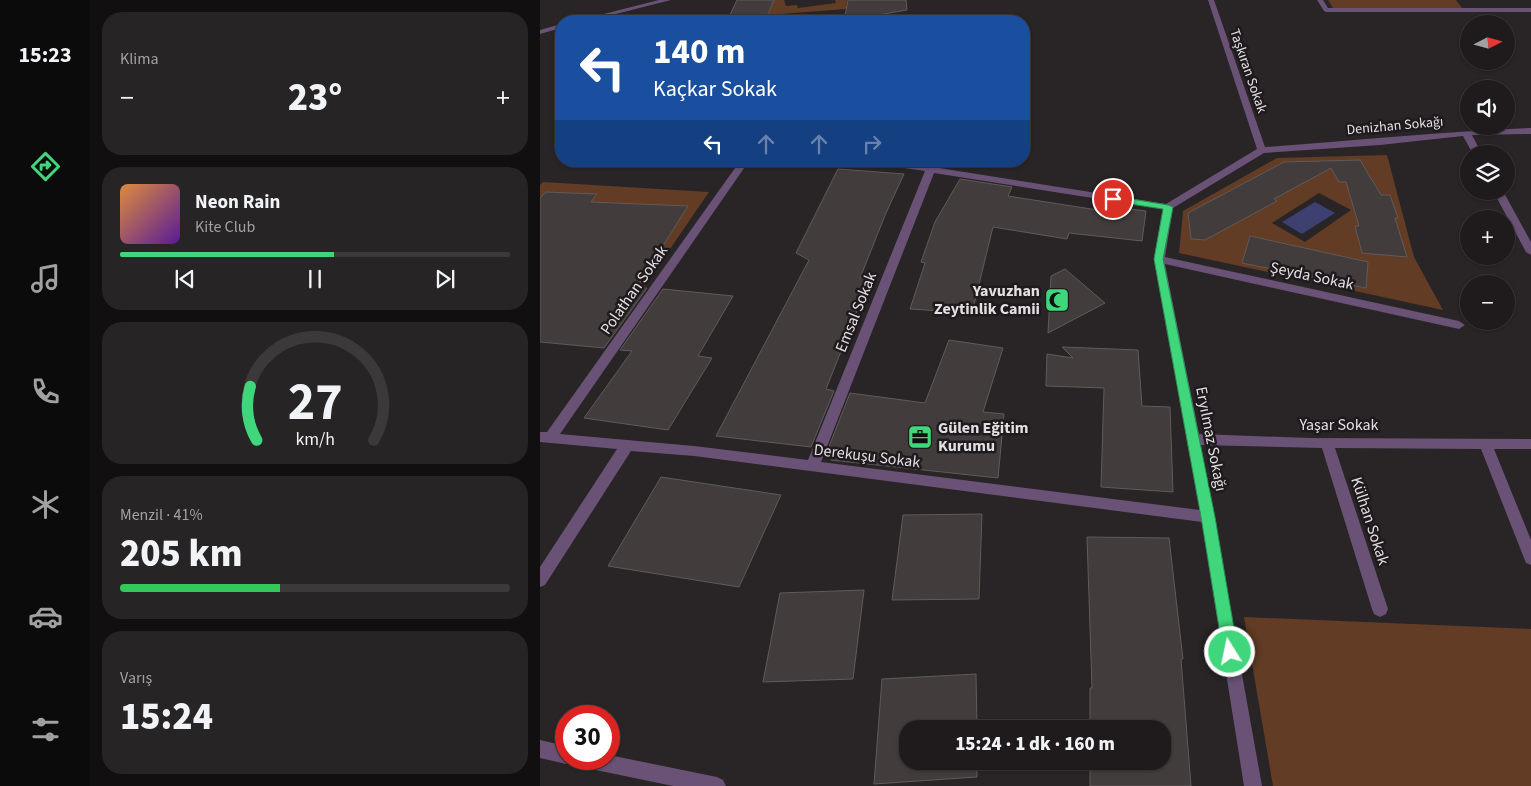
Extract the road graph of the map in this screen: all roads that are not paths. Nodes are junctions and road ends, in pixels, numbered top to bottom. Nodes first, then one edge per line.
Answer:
1 (668, 0) edge
2 (1211, 0) edge
3 (1320, 0) edge
4 (1531, 10) edge
5 (605, 15) edge
6 (555, 28) edge
7 (540, 32) edge
8 (1531, 130) edge
9 (1515, 131) edge
10 (1460, 134) edge
11 (1262, 150) junction
12 (741, 167) edge
13 (912, 167) edge
14 (930, 170) junction
15 (1503, 200) edge
16 (1168, 207) junction
17 (1531, 252) edge
18 (1159, 259) junction
19 (1459, 325) dead end
20 (545, 438) edge
21 (1193, 439) junction
22 (1327, 443) junction
23 (1485, 443) junction
24 (1531, 444) edge
25 (626, 446) junction
26 (812, 466) junction
27 (1208, 517) junction
28 (1531, 558) edge
29 (540, 580) edge
30 (1380, 609) dead end
31 (540, 749) edge
32 (555, 752) edge
33 (620, 766) edge
34 (717, 786) edge
35 (1253, 786) edge

1 - 5 street
2 - 11 street, Taşkıran Sokak
3 - 4 street
6 - 7 street
8 - 9 street, Denizhan Sokağı
10 - 11 street, Denizhan Sokağı
11 - 16 street
12 - 20 street, Polathan Sokak
13 - 14 street
14 - 16 street
14 - 26 street, Emsal Sokak
15 - 17 street
16 - 18 street, Eryılmaz Sokağı
18 - 19 street, Şeyda Sokak
18 - 21 street, Eryılmaz Sokağı
20 - 25 street, Derekuşu Sokak
21 - 22 street, Yaşar Sokak
21 - 27 street, Eryılmaz Sokağı
22 - 23 street, Yaşar Sokak
22 - 30 street, Külhan Sokak
23 - 24 street, Yaşar Sokak
23 - 28 street
25 - 26 street, Derekuşu Sokak
25 - 29 street
26 - 27 street, Derekuşu Sokak
27 - 35 street, Eryılmaz Sokağı
31 - 32 street
33 - 34 street

